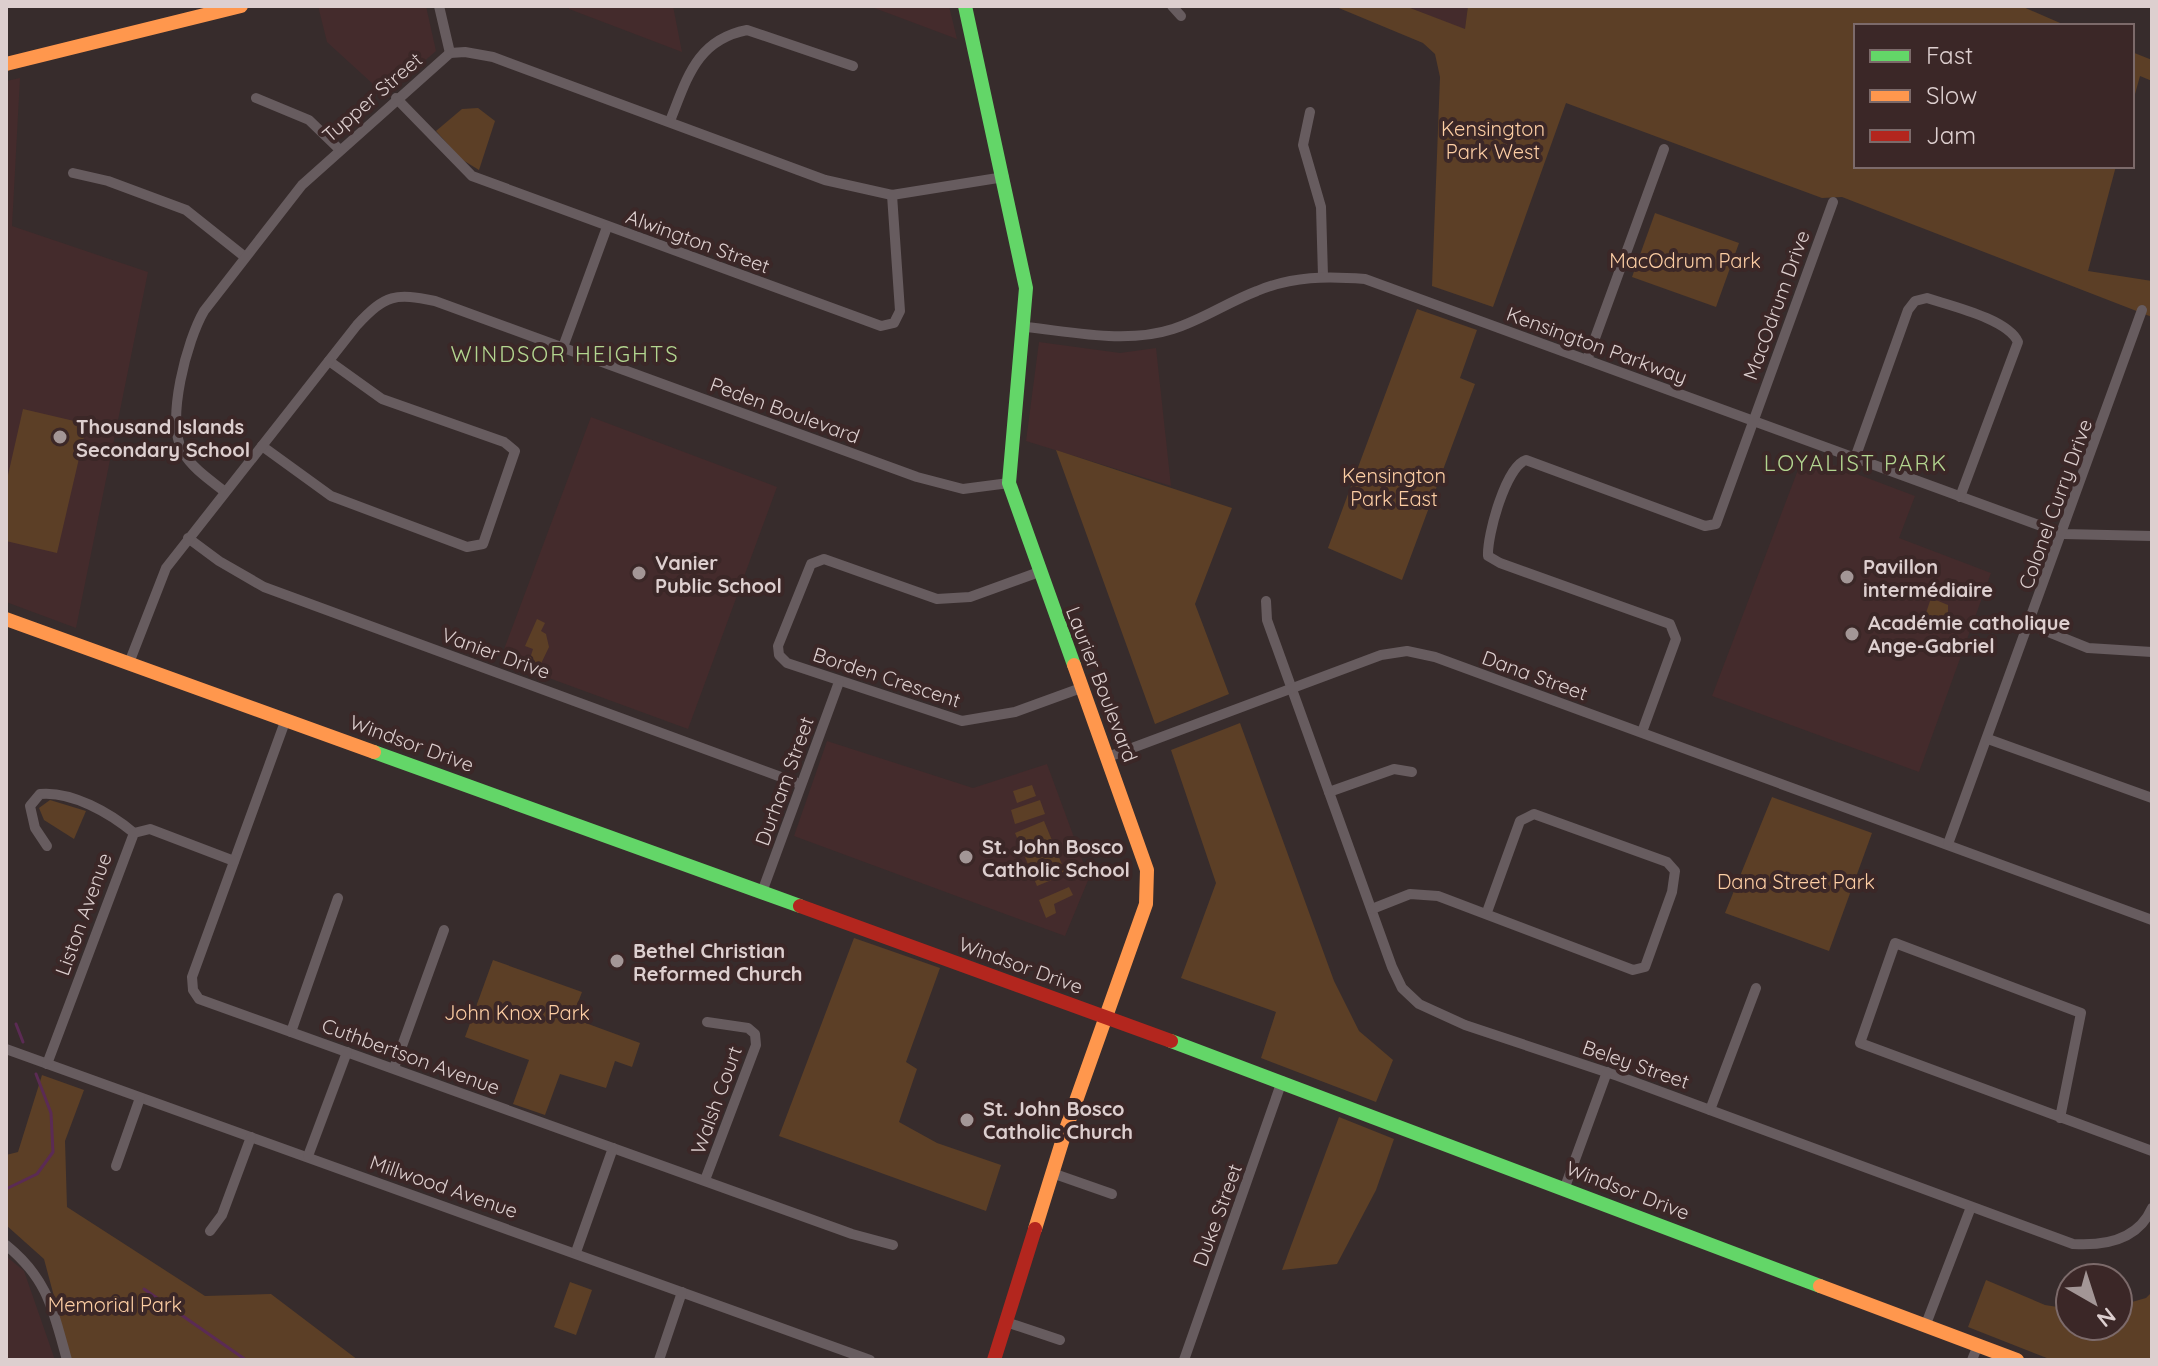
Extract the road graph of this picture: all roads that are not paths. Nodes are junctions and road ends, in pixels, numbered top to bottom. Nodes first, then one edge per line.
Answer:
1 (241, 6) edge
2 (439, 6) edge
3 (965, 6) edge
4 (1172, 6) edge
5 (1181, 16) dead end
6 (450, 53) junction
7 (6, 64) edge
8 (853, 66) dead end
9 (256, 98) dead end
10 (396, 98) junction
11 (1310, 112) dead end
12 (670, 121) junction
13 (339, 149) junction
14 (1664, 149) dead end
15 (73, 173) dead end
16 (1004, 177) junction
17 (892, 195) junction
18 (1833, 202) dead end
19 (607, 227) junction
20 (245, 257) junction
21 (1323, 276) junction
22 (2142, 310) dead end
23 (1026, 327) junction
24 (563, 347) junction
25 (1587, 360) junction
26 (329, 361) junction
27 (1753, 421) junction
28 (262, 446) junction
29 (1855, 458) junction
30 (1009, 483) junction
31 (224, 491) junction
32 (1960, 497) junction
33 (2063, 534) junction
34 (2152, 536) edge
35 (188, 538) junction
36 (1039, 572) junction
37 (1266, 601) dead end
38 (6, 619) edge
39 (2031, 625) junction
40 (2152, 652) edge
41 (129, 663) junction
42 (839, 682) junction
43 (1081, 688) junction
44 (1292, 690) junction
45 (286, 719) junction
46 (1642, 732) junction
47 (1988, 739) junction
48 (1108, 757) junction
49 (1412, 772) dead end
50 (800, 784) junction
51 (1329, 792) junction
52 (2152, 798) edge
53 (134, 833) junction
54 (1948, 844) junction
55 (47, 846) dead end
56 (234, 861) junction
57 (762, 892) junction
58 (338, 898) dead end
59 (1372, 909) junction
60 (1487, 912) junction
61 (2152, 920) edge
62 (444, 930) dead end
63 (1756, 988) dead end
64 (1105, 1016) junction
65 (707, 1022) dead end
66 (291, 1032) junction
67 (6, 1049) edge
68 (347, 1052) junction
69 (47, 1064) junction
70 (394, 1068) junction
71 (1607, 1072) junction
72 (1282, 1081) junction
73 (140, 1098) junction
74 (1710, 1110) junction
75 (2060, 1118) junction
76 (251, 1137) junction
77 (613, 1148) junction
78 (2152, 1151) edge
79 (308, 1156) junction
80 (116, 1166) dead end
81 (1052, 1173) junction
82 (705, 1180) junction
83 (1565, 1187) junction
84 (1112, 1194) dead end
85 (1971, 1207) junction
86 (2152, 1208) edge
87 (210, 1231) dead end
88 (6, 1245) edge
89 (893, 1245) dead end
90 (576, 1252) junction
91 (682, 1292) junction
92 (1006, 1322) junction
93 (1926, 1324) junction
94 (1060, 1340) dead end
95 (1978, 1345) junction
96 (67, 1360) edge
97 (659, 1360) edge
98 (870, 1360) edge
99 (994, 1360) edge
100 (1184, 1360) edge
101 (1972, 1360) edge
102 (2017, 1360) edge

1 - 7 street
2 - 6 street
3 - 16 street, Laurier Boulevard
4 - 5 street
6 - 10 street, Tupper Street
6 - 12 street, Tupper Street
8 - 12 street
9 - 13 street
10 - 13 street, Tupper Street
10 - 19 street, Alwington Street
11 - 21 street
12 - 17 street, Tupper Street
13 - 20 street, Tupper Street
14 - 25 street
15 - 20 street
16 - 17 street, Tupper Street
16 - 23 street, Laurier Boulevard
17 - 19 street, Alwington Street
18 - 27 street, MacOdrum Drive
19 - 24 street
20 - 31 street, Tupper Street
21 - 23 street, Kensington Parkway
21 - 25 street, Kensington Parkway
22 - 33 street, Colonel Curry Drive
23 - 30 street, Laurier Boulevard
24 - 26 street, Peden Boulevard
24 - 30 street, Peden Boulevard
25 - 27 street, Kensington Parkway
26 - 28 street, Peden Boulevard
26 - 28 street
27 - 29 street, Kensington Parkway
27 - 46 street, MacOdrum Drive
28 - 31 street, Peden Boulevard
29 - 32 street, Kensington Parkway
29 - 32 street
30 - 36 street, Laurier Boulevard
31 - 35 street, Peden Boulevard
32 - 33 street, Kensington Parkway
33 - 34 street, Kensington Parkway
33 - 39 street, Colonel Curry Drive
35 - 41 street, Peden Boulevard
35 - 50 street, Vanier Drive
36 - 42 street, Borden Crescent
36 - 43 street, Laurier Boulevard
37 - 44 street, Beley Street
38 - 41 street, Windsor Drive
39 - 40 street
39 - 47 street, Colonel Curry Drive
41 - 45 street, Windsor Drive
42 - 43 street, Borden Crescent
42 - 50 street, Durham Street
43 - 48 street, Laurier Boulevard
44 - 46 street, Dana Street
44 - 48 street, Dana Street
44 - 51 street, Beley Street
45 - 56 street, Cuthbertson Avenue
45 - 57 street, Windsor Drive
46 - 54 street, Dana Street
47 - 52 street
47 - 54 street, Colonel Curry Drive
48 - 64 street, Laurier Boulevard
49 - 51 street
50 - 57 street, Durham Street
51 - 59 street, Beley Street
53 - 55 street
53 - 56 street
53 - 69 street, Liston Avenue
54 - 61 street
56 - 66 street, Cuthbertson Avenue
57 - 64 street, Windsor Drive
58 - 66 street
59 - 60 street
59 - 71 street, Beley Street
60 - 60 street
62 - 70 street
63 - 74 street
64 - 72 street, Windsor Drive
64 - 81 street, Laurier Boulevard
65 - 82 street, Walsh Court
66 - 68 street, Cuthbertson Avenue
67 - 69 street, Millwood Avenue
68 - 70 street, Cuthbertson Avenue
68 - 79 street
69 - 73 street, Millwood Avenue
70 - 77 street, Cuthbertson Avenue
71 - 74 street, Beley Street
71 - 83 street
72 - 83 street, Windsor Drive
72 - 100 street, Duke Street
73 - 76 street, Millwood Avenue
73 - 80 street
74 - 85 street, Beley Street
75 - 75 street
75 - 78 street
76 - 79 street, Millwood Avenue
76 - 87 street
77 - 82 street, Cuthbertson Avenue
77 - 90 street
79 - 90 street, Millwood Avenue
81 - 84 street
81 - 92 street, Laurier Boulevard
82 - 89 street, Cuthbertson Avenue
83 - 93 street, Windsor Drive
85 - 86 street, Beley Street
85 - 93 street
88 - 96 street
90 - 91 street, Millwood Avenue
91 - 97 street
91 - 98 street, Millwood Avenue
92 - 94 street
92 - 99 street, Laurier Boulevard
93 - 95 street, Windsor Drive
95 - 101 street
95 - 102 street, Windsor Drive

